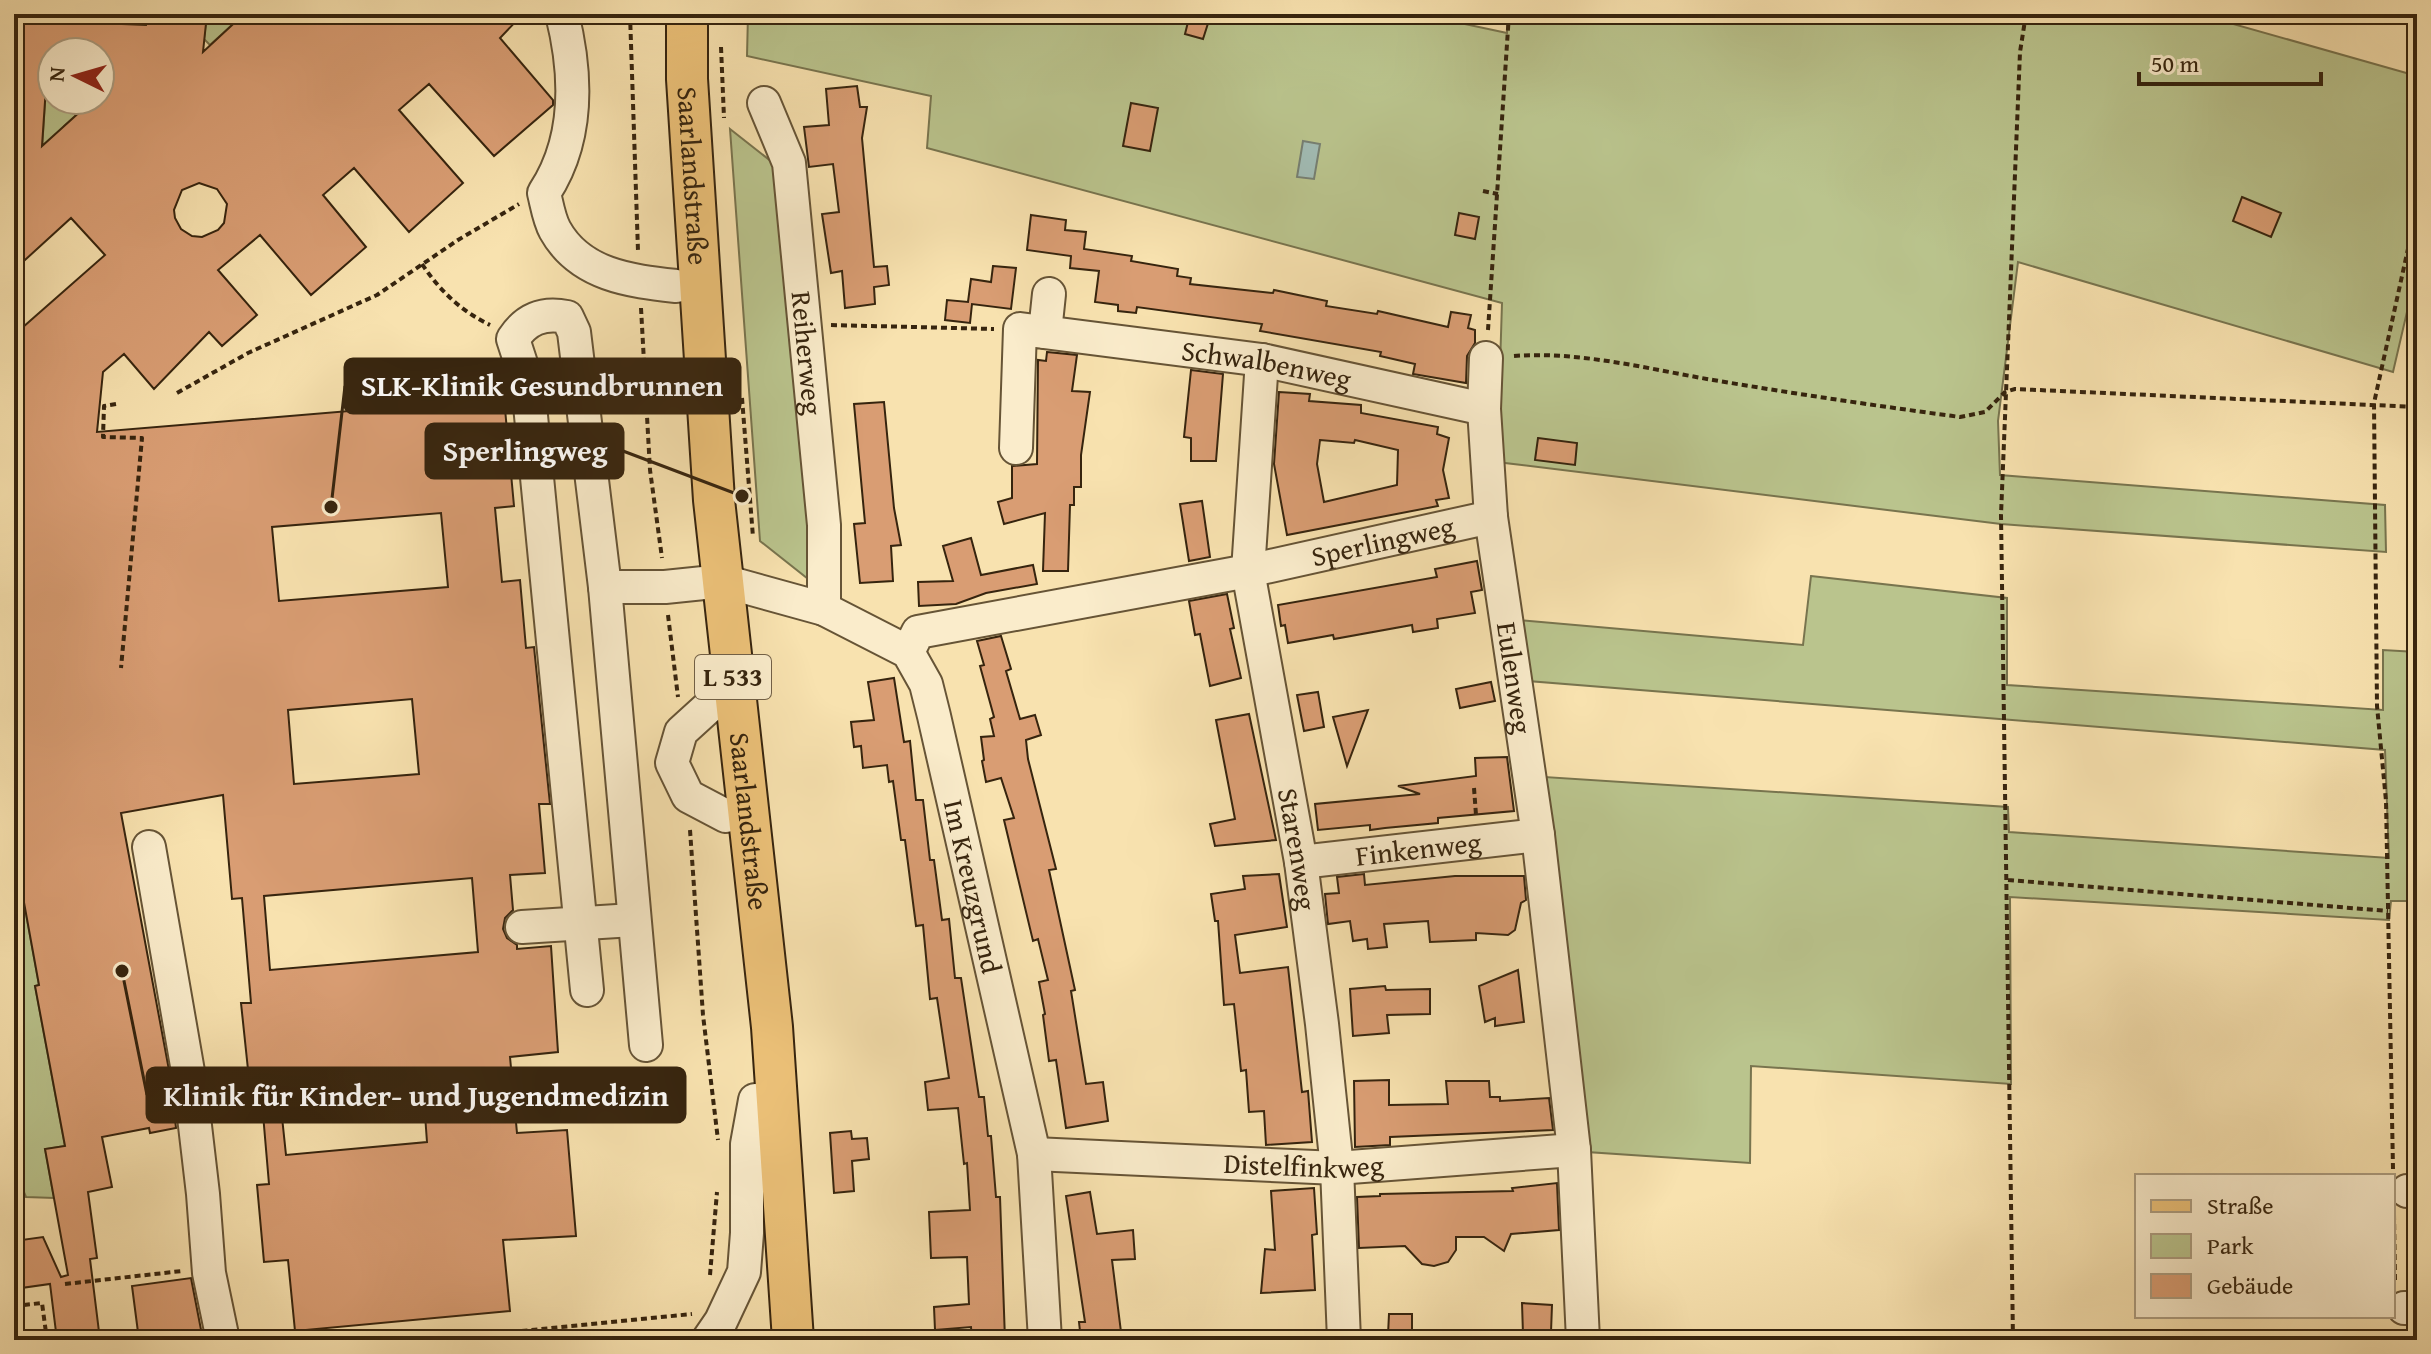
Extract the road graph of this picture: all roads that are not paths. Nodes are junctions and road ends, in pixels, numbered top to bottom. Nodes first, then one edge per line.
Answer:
1 (562, 14) edge
2 (661, 14) edge
3 (687, 14) edge
4 (764, 103) dead end
5 (658, 284) junction
6 (1049, 294) dead end
7 (1033, 331) junction
8 (1486, 358) road end
9 (1262, 360) junction
10 (1484, 409) junction
11 (1016, 448) dead end
12 (1491, 517) junction
13 (1248, 571) junction
14 (697, 583) junction
15 (605, 587) junction
16 (824, 609) junction
17 (908, 652) junction
18 (714, 702) junction
19 (672, 763) junction
20 (620, 767) junction
21 (726, 816) junction
22 (1538, 835) junction
23 (149, 847) dead end
24 (1301, 862) junction
25 (633, 920) junction
26 (522, 927) dead end
27 (587, 990) dead end
28 (646, 1045) dead end
29 (755, 1100) junction
30 (1574, 1150) junction
31 (1034, 1154) junction
32 (1337, 1168) junction
33 (704, 1326) edge
34 (223, 1340) edge
35 (768, 1340) edge
36 (793, 1340) edge
37 (1045, 1340) edge
38 (1344, 1340) edge
39 (1583, 1340) edge

1 - 5 street
2 - 5 main road, Saarlandstraße / L 533
3 - 14 main road, Saarlandstraße / L 533
4 - 16 street, Reiherweg
5 - 14 main road, Saarlandstraße / L 533
6 - 7 street
7 - 9 street, Schwalbenweg
7 - 11 street
8 - 10 street, Eulenweg
9 - 10 street, Schwalbenweg
9 - 13 street, Starenweg
10 - 12 street, Eulenweg
12 - 13 street, Sperlingweg
12 - 22 street, Eulenweg
13 - 17 street, Sperlingweg
13 - 24 street, Starenweg
14 - 15 street
14 - 16 street
14 - 18 main road, Saarlandstraße / L 533
14 - 36 main road, Saarlandstraße / L 533
15 - 20 street
15 - 27 street
16 - 17 street
17 - 31 street, Im Kreuzgrund
18 - 19 street
18 - 21 main road, Saarlandstraße / L 533
19 - 20 street
19 - 21 street
20 - 25 street
21 - 29 main road, Saarlandstraße / L 533
22 - 24 street, Finkenweg
22 - 30 street, Eulenweg
23 - 34 street
24 - 32 street, Starenweg
25 - 26 street
25 - 28 street
29 - 33 street
29 - 35 main road, Saarlandstraße / L 533
30 - 32 street, Distelfinkweg
30 - 39 street, Eulenweg
31 - 32 street, Distelfinkweg
31 - 37 street, Im Kreuzgrund
32 - 38 street, Starenweg

